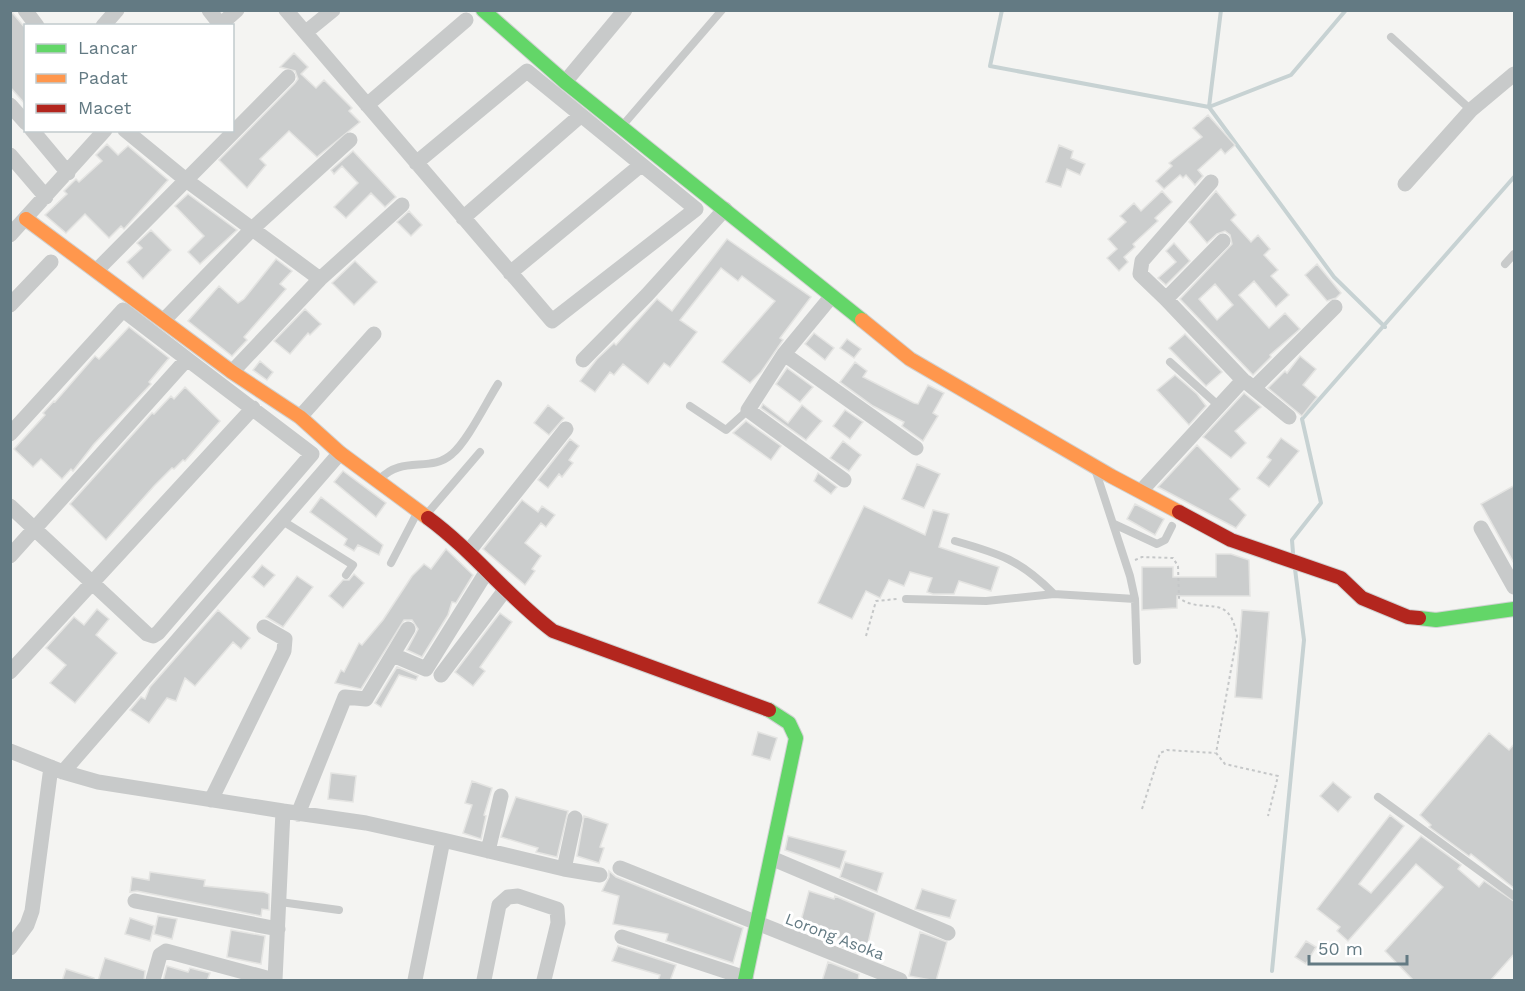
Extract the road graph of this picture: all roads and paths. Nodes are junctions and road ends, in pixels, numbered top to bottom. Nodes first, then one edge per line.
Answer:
1 (25, 10) edge
2 (117, 10) edge
3 (209, 10) edge
4 (237, 10) edge
5 (286, 10) edge
6 (333, 10) edge
7 (483, 10) edge
8 (625, 10) edge
9 (722, 10) edge
10 (466, 20) dead end
11 (36, 24) edge
12 (105, 24) edge
13 (219, 24) edge
14 (221, 24) edge
15 (306, 32) junction
16 (1391, 37) dead end
17 (1515, 74) edge
18 (288, 77) dead end
19 (565, 82) junction
20 (10, 105) edge
21 (367, 105) junction
22 (1470, 110) junction
23 (580, 116) junction
24 (24, 121) edge
25 (622, 126) junction
26 (34, 132) edge
27 (103, 132) edge
28 (127, 132) edge
29 (234, 132) edge
30 (234, 132) edge
31 (350, 140) dead end
32 (10, 155) edge
33 (416, 163) junction
34 (641, 165) junction
35 (68, 173) junction
36 (186, 180) junction
37 (1211, 182) dead end
38 (1405, 184) dead end
39 (46, 197) junction
40 (402, 205) dead end
41 (725, 209) junction
42 (463, 218) junction
43 (26, 219) junction
44 (252, 230) junction
45 (10, 235) edge
46 (1223, 241) dead end
47 (1515, 254) edge
48 (51, 262) dead end
49 (1505, 264) dead end
50 (97, 270) junction
51 (510, 273) junction
52 (320, 279) junction
53 (831, 297) junction
54 (1166, 299) junction
55 (10, 305) edge
56 (1335, 307) dead end
57 (164, 320) junction
58 (374, 334) dead end
59 (784, 354) junction
60 (187, 359) junction
61 (584, 360) dead end
62 (1170, 362) dead end
63 (232, 372) junction
64 (498, 384) dead end
65 (1248, 384) junction
66 (690, 406) dead end
67 (1219, 406) junction
68 (253, 408) junction
69 (748, 410) junction
70 (300, 417) junction
71 (1289, 417) dead end
72 (566, 429) dead end
73 (10, 434) edge
74 (916, 448) dead end
75 (480, 452) dead end
76 (340, 453) junction
77 (1094, 465) junction
78 (844, 480) dead end
79 (378, 481) junction
80 (1141, 491) junction
81 (10, 506) edge
82 (422, 513) junction
83 (281, 520) junction
84 (1114, 524) junction
85 (1172, 526) dead end
86 (1481, 528) dead end
87 (36, 530) junction
88 (955, 541) dead end
89 (468, 552) junction
90 (10, 556) edge
91 (391, 563) dead end
92 (1126, 563) junction
93 (487, 571) junction
94 (346, 575) dead end
95 (93, 583) junction
96 (1515, 587) edge
97 (505, 590) junction
98 (1054, 594) junction
99 (906, 598) joint
100 (1135, 599) junction
101 (1515, 609) edge
102 (264, 627) dead end
103 (408, 629) dead end
104 (866, 636) dead end
105 (393, 654) junction
106 (1137, 661) dead end
107 (10, 672) edge
108 (441, 675) dead end
109 (10, 751) edge
110 (1216, 753) junction
111 (57, 770) junction
112 (501, 796) dead end
113 (1378, 797) dead end
114 (210, 800) junction
115 (1142, 809) dead end
116 (291, 813) junction
117 (1268, 816) dead end
118 (575, 818) dead end
119 (443, 840) junction
120 (488, 851) junction
121 (771, 858) junction
122 (620, 868) dead end
123 (564, 869) junction
124 (600, 875) dead end
125 (1515, 896) edge
126 (135, 902) dead end
127 (280, 902) junction
128 (339, 910) dead end
129 (757, 924) junction
130 (278, 929) junction
131 (948, 933) dead end
132 (622, 937) dead end
133 (10, 948) edge
134 (746, 980) edge
135 (153, 981) edge
136 (274, 981) edge
137 (415, 981) edge
138 (484, 981) edge
139 (544, 981) edge
140 (900, 981) edge

1 - 11 street
2 - 12 street
3 - 13 street
4 - 14 street
5 - 15 street
6 - 15 street
7 - 19 street
8 - 19 street
9 - 25 lane
10 - 21 street
15 - 21 street
16 - 22 lane
17 - 22 street
18 - 29 street
19 - 25 street
20 - 24 street
21 - 33 street
22 - 38 street
23 - 33 street
23 - 34 street
23 - 42 street
25 - 41 street
26 - 35 street
27 - 35 street
28 - 36 street
30 - 36 street
31 - 44 street
32 - 39 street
33 - 42 street
34 - 51 street
34 - 51 street
35 - 39 street
36 - 44 street
36 - 50 street
37 - 54 street
39 - 43 street
40 - 52 street
41 - 53 street
41 - 61 street
42 - 51 street
43 - 45 street
43 - 50 street
44 - 52 street
44 - 57 street
46 - 54 street
47 - 49 lane
48 - 55 street
50 - 57 street
52 - 63 street
53 - 59 street
53 - 77 street
54 - 65 street
56 - 65 street
57 - 63 street
58 - 70 street
59 - 69 street
59 - 74 street
60 - 68 street
60 - 73 street
60 - 87 street
62 - 67 lane
63 - 70 street
64 - 79 lane
65 - 67 street
65 - 71 street
66 - 69 lane
67 - 80 street
68 - 95 street
68 - 95 street
69 - 78 street
70 - 76 street
72 - 89 street
75 - 82 lane
76 - 79 street
76 - 83 street
77 - 80 street
77 - 84 lane
79 - 82 street
80 - 101 street
81 - 87 street
82 - 89 street
82 - 91 lane
83 - 94 lane
83 - 111 street
84 - 85 lane
84 - 92 lane
86 - 96 street
87 - 90 street
87 - 95 street
88 - 98 lane
89 - 93 street
92 - 100 lane
92 - 110 path
93 - 97 street
93 - 105 street
95 - 107 street
97 - 108 street
97 - 121 street
98 - 99 lane
98 - 100 lane
99 - 104 path
100 - 106 lane
102 - 114 street
103 - 105 street
105 - 116 street
109 - 111 street
110 - 115 path
110 - 117 path
111 - 114 street
111 - 133 street
112 - 120 street
113 - 125 lane
114 - 116 street
116 - 119 street
116 - 127 street
118 - 123 street
119 - 120 street
119 - 137 street
120 - 123 street
121 - 129 street
121 - 131 street
122 - 129 street, Lorong Asoka
123 - 124 street
126 - 130 street
127 - 128 lane
127 - 130 street
129 - 134 street
129 - 140 street, Lorong Asoka
130 - 136 street
132 - 134 street
135 - 136 street
138 - 139 street

